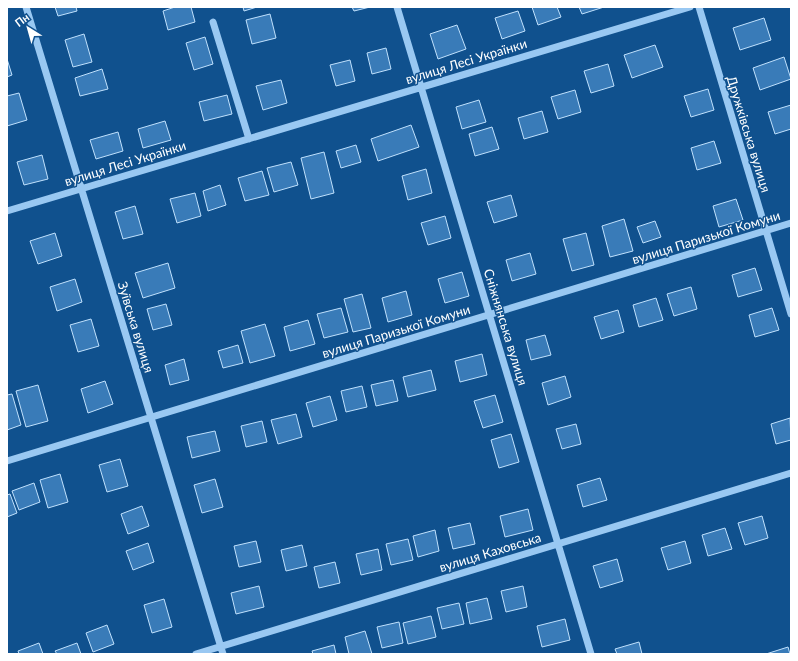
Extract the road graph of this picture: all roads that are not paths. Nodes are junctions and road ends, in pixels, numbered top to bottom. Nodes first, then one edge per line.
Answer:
1 (26, 7) edge
2 (397, 7) edge
3 (690, 7) edge
4 (699, 7) edge
5 (213, 22) dead end
6 (422, 87) junction
7 (249, 139) junction
8 (81, 189) junction
9 (7, 211) edge
10 (791, 224) edge
11 (766, 231) junction
12 (791, 314) edge
13 (490, 315) junction
14 (151, 418) junction
15 (7, 461) edge
16 (791, 473) edge
17 (558, 544) junction
18 (221, 646) junction
19 (196, 654) edge
20 (223, 654) edge
21 (591, 654) edge

1 - 8 street, Зуївська вулиця
2 - 6 street, Сніжнянська вулиця
3 - 6 street, вулиця Лесі Українки
4 - 11 street, Дружківська вулиця
5 - 7 street
6 - 7 street, вулиця Лесі Українки
6 - 13 street, Сніжнянська вулиця
7 - 8 street, вулиця Лесі Українки
8 - 9 street, вулиця Лесі Українки
8 - 14 street, Зуївська вулиця
10 - 11 street, вулиця Паризької Комуни
11 - 12 street, Дружківська вулиця
11 - 13 street, вулиця Паризької Комуни
13 - 14 street, вулиця Паризької Комуни
13 - 17 street, Сніжнянська вулиця
14 - 15 street, вулиця Паризької Комуни
14 - 18 street, Зуївська вулиця
16 - 17 street, вулиця Каховська
17 - 18 street, вулиця Каховська
17 - 21 street, Сніжнянська вулиця
18 - 19 street, вулиця Каховська
18 - 20 street, Зуївська вулиця

